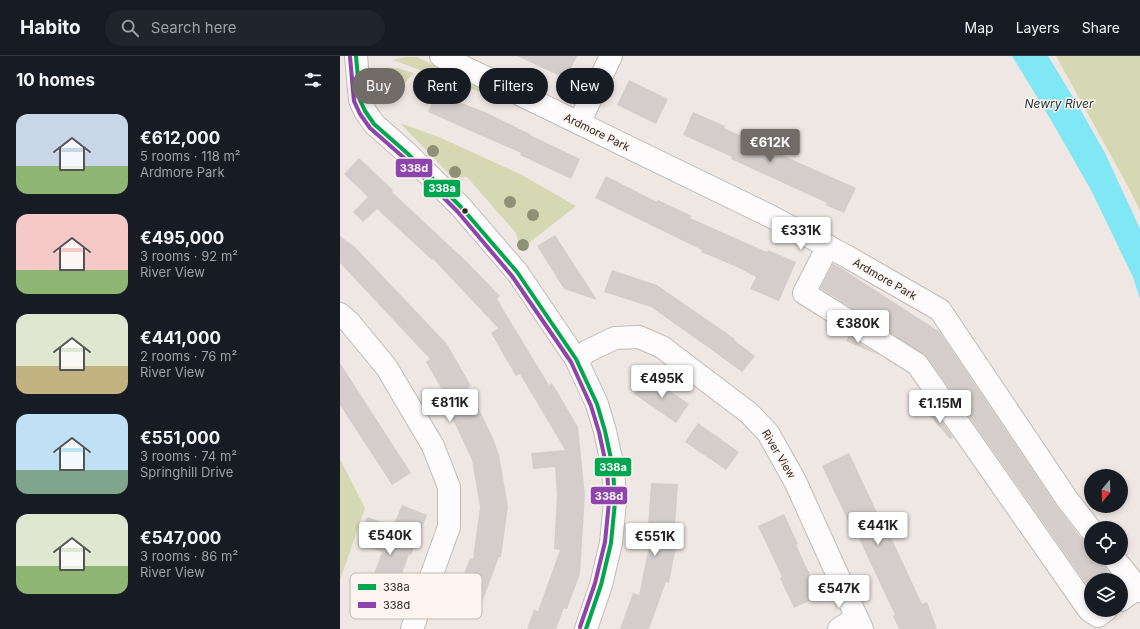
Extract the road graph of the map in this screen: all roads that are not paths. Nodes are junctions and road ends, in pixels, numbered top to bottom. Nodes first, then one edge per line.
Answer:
1 (356, 56) edge
2 (441, 56) edge
3 (611, 56) edge
4 (579, 123) junction
5 (828, 246) junction
6 (340, 314) edge
7 (576, 360) junction
8 (1084, 521) edge
9 (1118, 565) edge
10 (432, 573) edge
11 (1133, 593) edge
12 (1084, 603) edge
13 (416, 619) edge
14 (852, 625) edge
15 (412, 629) edge
16 (586, 629) edge

1 - 7 street
2 - 4 street, Ardmore Park
3 - 4 street
4 - 5 street, Ardmore Park
5 - 8 street, Ardmore Park
5 - 12 street
6 - 10 street
7 - 14 street, River View
7 - 16 street
9 - 11 street
13 - 15 street

